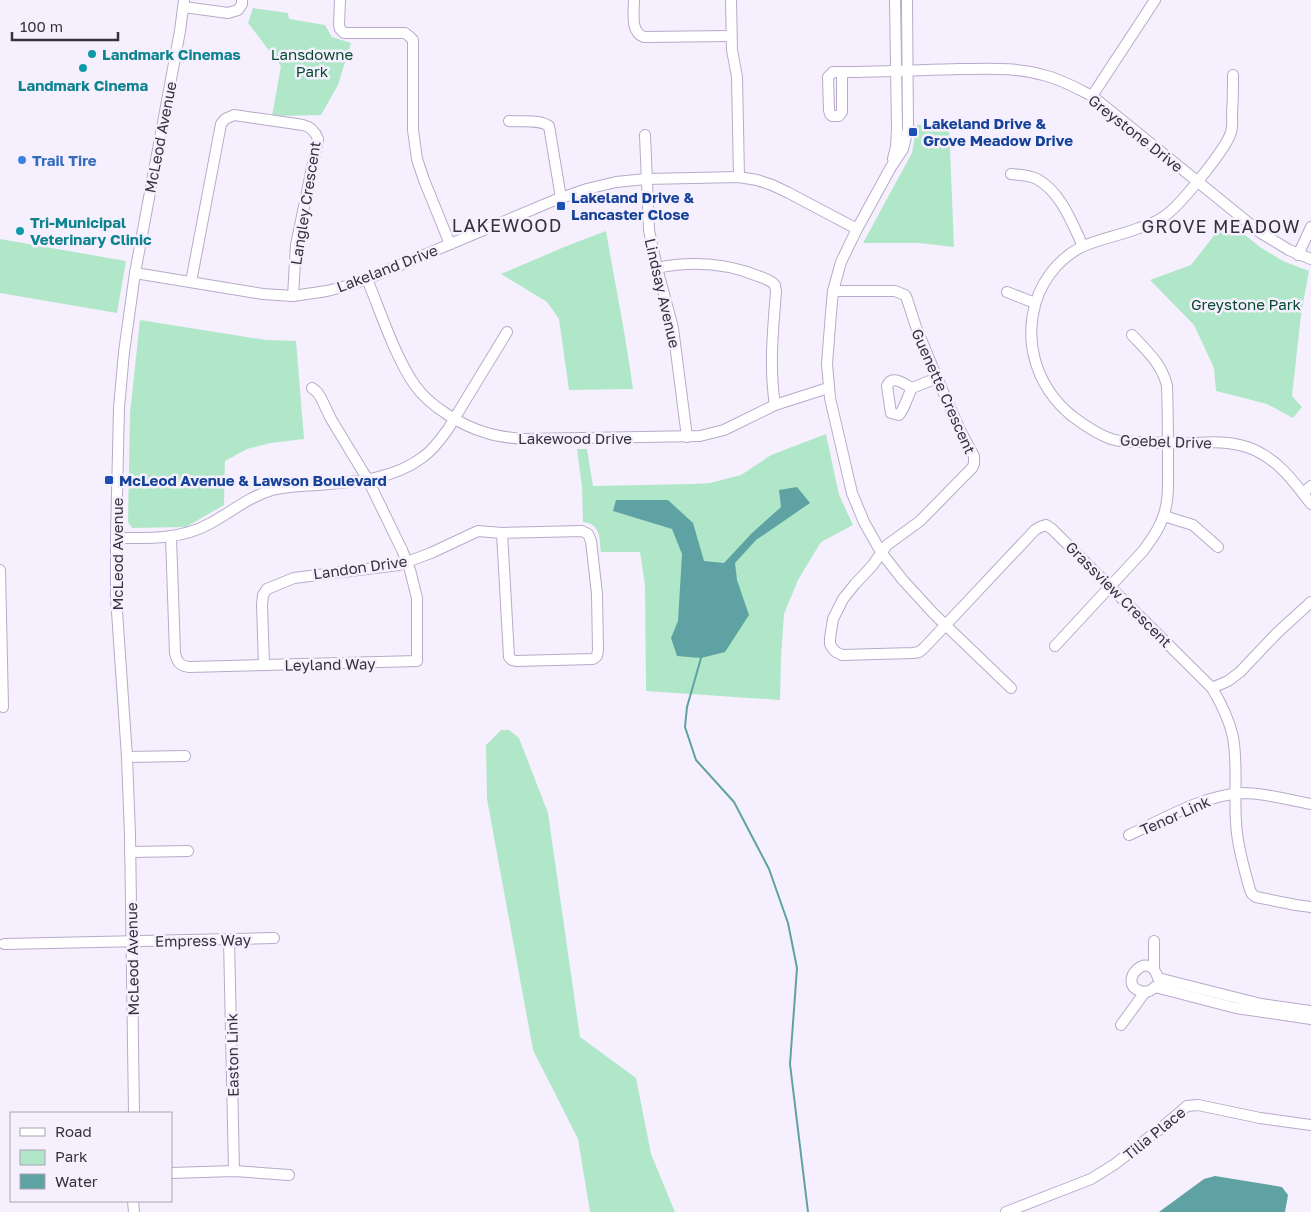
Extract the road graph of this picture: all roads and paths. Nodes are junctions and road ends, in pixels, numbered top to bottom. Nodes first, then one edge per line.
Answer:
1 (242, 0) edge
2 (340, 0) edge
3 (634, 0) edge
4 (731, 0) edge
5 (895, 0) edge
6 (907, 0) edge
7 (1155, 0) edge
8 (184, 3) edge
9 (731, 36) junction
10 (908, 71) junction
11 (842, 72) dead end
12 (896, 72) junction
13 (1233, 75) dead end
14 (1092, 96) junction
15 (510, 121) dead end
16 (645, 135) dead end
17 (891, 167) junction
18 (1011, 174) dead end
19 (739, 177) junction
20 (646, 179) junction
21 (1197, 181) junction
22 (560, 198) junction
23 (1311, 227) edge
24 (857, 230) junction
25 (450, 244) junction
26 (1083, 246) junction
27 (1298, 255) junction
28 (1311, 259) edge
29 (657, 268) junction
30 (135, 273) junction
31 (368, 279) junction
32 (191, 282) junction
33 (833, 291) junction
34 (1007, 292) dead end
35 (293, 296) junction
36 (1035, 303) junction
37 (507, 332) dead end
38 (1132, 335) dead end
39 (937, 378) junction
40 (312, 388) dead end
41 (828, 388) junction
42 (912, 388) dead end
43 (775, 405) junction
44 (455, 419) junction
45 (687, 437) junction
46 (1168, 444) junction
47 (368, 480) junction
48 (1307, 489) edge
49 (1311, 504) edge
50 (1164, 516) junction
51 (502, 533) junction
52 (171, 537) junction
53 (116, 538) junction
54 (1218, 547) dead end
55 (881, 552) junction
56 (407, 562) junction
57 (0, 570) edge
58 (1109, 586) junction
59 (1311, 602) edge
60 (945, 625) junction
61 (1055, 646) dead end
62 (264, 665) junction
63 (1011, 688) dead end
64 (1212, 688) junction
65 (3, 707) dead end
66 (126, 756) junction
67 (185, 756) dead end
68 (1235, 794) junction
69 (1311, 804) edge
70 (1129, 836) dead end
71 (188, 851) dead end
72 (130, 852) junction
73 (1311, 907) edge
74 (274, 938) dead end
75 (229, 939) junction
76 (132, 942) junction
77 (4, 944) dead end
78 (1142, 966) junction
79 (1149, 983) junction
80 (1311, 1011) edge
81 (1311, 1019) edge
82 (1121, 1025) dead end
83 (134, 1112) edge
84 (1311, 1125) edge
85 (234, 1171) junction
86 (172, 1172) edge
87 (289, 1175) dead end
88 (1006, 1212) edge

1 - 8 street
2 - 25 street
3 - 9 street
4 - 9 street
5 - 12 street
6 - 10 street
7 - 14 street
8 - 30 street, McLeod Avenue
9 - 19 street
10 - 12 street, Greystone Drive
10 - 14 street, Greystone Drive
10 - 17 street
11 - 12 street, Greystone Drive
12 - 17 street
13 - 21 street, Goebel Drive
14 - 21 street, Greystone Drive
15 - 22 street
16 - 20 street, Lindsay Avenue
17 - 24 street
18 - 26 street
19 - 20 street, Lakeland Drive
19 - 24 street, Lakeland Drive
20 - 22 street, Lakeland Drive
20 - 29 street, Lindsay Avenue
21 - 26 street, Goebel Drive
21 - 27 street, Greystone Drive
22 - 25 street, Lakeland Drive
23 - 27 street
24 - 33 street
25 - 31 street, Lakeland Drive
26 - 36 street, Goebel Drive
27 - 28 street, Greystone Drive
29 - 43 street
29 - 45 street, Lindsay Avenue
30 - 32 street, Lakeland Drive
30 - 53 street, McLeod Avenue
31 - 35 street, Lakeland Drive
31 - 44 street, Lakewood Drive
32 - 35 street, Lakeland Drive
32 - 35 street, Langley Crescent
33 - 39 street, Guenette Crescent
33 - 41 street
34 - 36 street
36 - 46 street, Goebel Drive
37 - 44 street
38 - 46 street
39 - 42 street
39 - 55 street, Guenette Crescent
40 - 47 street, Leyland Way
41 - 43 street, Lakewood Drive
41 - 55 street
43 - 45 street, Lakewood Drive
44 - 45 street, Lakewood Drive
44 - 47 street
46 - 48 street, Goebel Drive
46 - 50 street
47 - 52 street
47 - 56 street, Leyland Way
48 - 49 street, Goebel Drive
50 - 54 street
50 - 58 street
51 - 51 street, Landon Drive
51 - 56 street, Landon Drive
52 - 53 street
52 - 62 street, Leyland Way
53 - 66 street, McLeod Avenue
55 - 60 street
55 - 60 street
56 - 62 street, Landon Drive
56 - 62 street, Leyland Way
57 - 65 street
58 - 60 street, Grassview Crescent
58 - 61 street
58 - 64 street, Grassview Crescent
59 - 64 street
60 - 63 street
64 - 68 street, Grassview Crescent
66 - 67 street
66 - 72 street, McLeod Avenue
68 - 69 street, Tenor Link
68 - 70 street, Tenor Link
68 - 73 street, Grassview Crescent
71 - 72 street
72 - 76 street, McLeod Avenue
74 - 75 street, Empress Way
75 - 76 street, Empress Way
75 - 85 street, Easton Link
76 - 77 street, Empress Way
76 - 83 street, McLeod Avenue
78 - 79 street
78 - 79 street
78 - 79 street
79 - 80 street
79 - 81 street
79 - 82 street
84 - 88 street, Tilia Place
85 - 86 street
85 - 87 street

